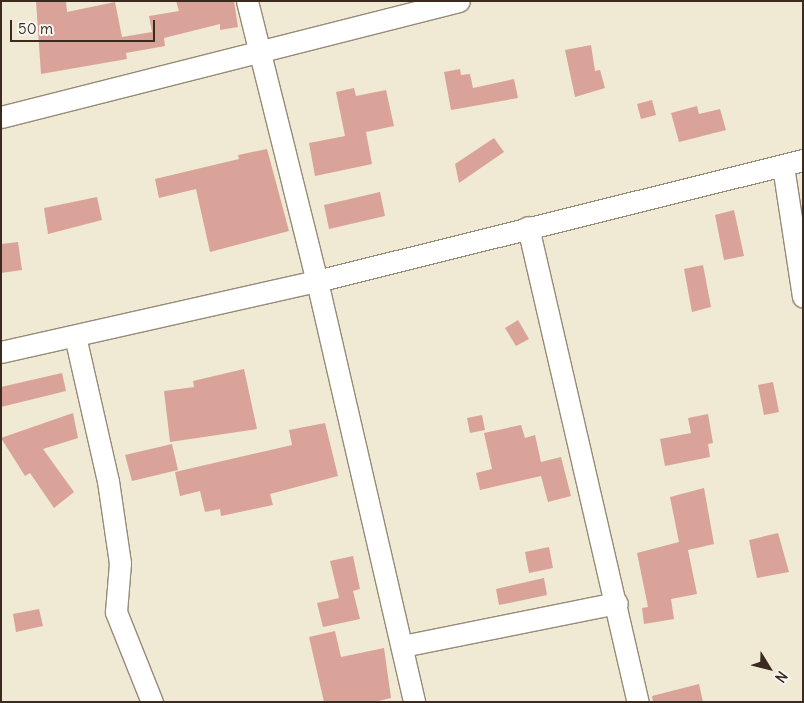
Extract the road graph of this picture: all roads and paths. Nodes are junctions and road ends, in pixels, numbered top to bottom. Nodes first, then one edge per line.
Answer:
1 (247, 1) edge
2 (459, 1) edge
3 (258, 51) junction
4 (1, 117) edge
5 (793, 163) edge
6 (528, 227) junction
7 (317, 281) junction
8 (803, 296) edge
9 (75, 336) junction
10 (1, 352) edge
11 (616, 603) junction
12 (402, 646) junction
13 (152, 702) edge
14 (414, 702) edge
15 (638, 702) edge

1 - 3 street
2 - 3 street
3 - 4 street
3 - 7 street
5 - 6 street
5 - 8 street
6 - 7 street
6 - 11 street
7 - 9 street
7 - 12 street
9 - 10 street
9 - 13 street
11 - 12 street
11 - 15 street
12 - 14 street

